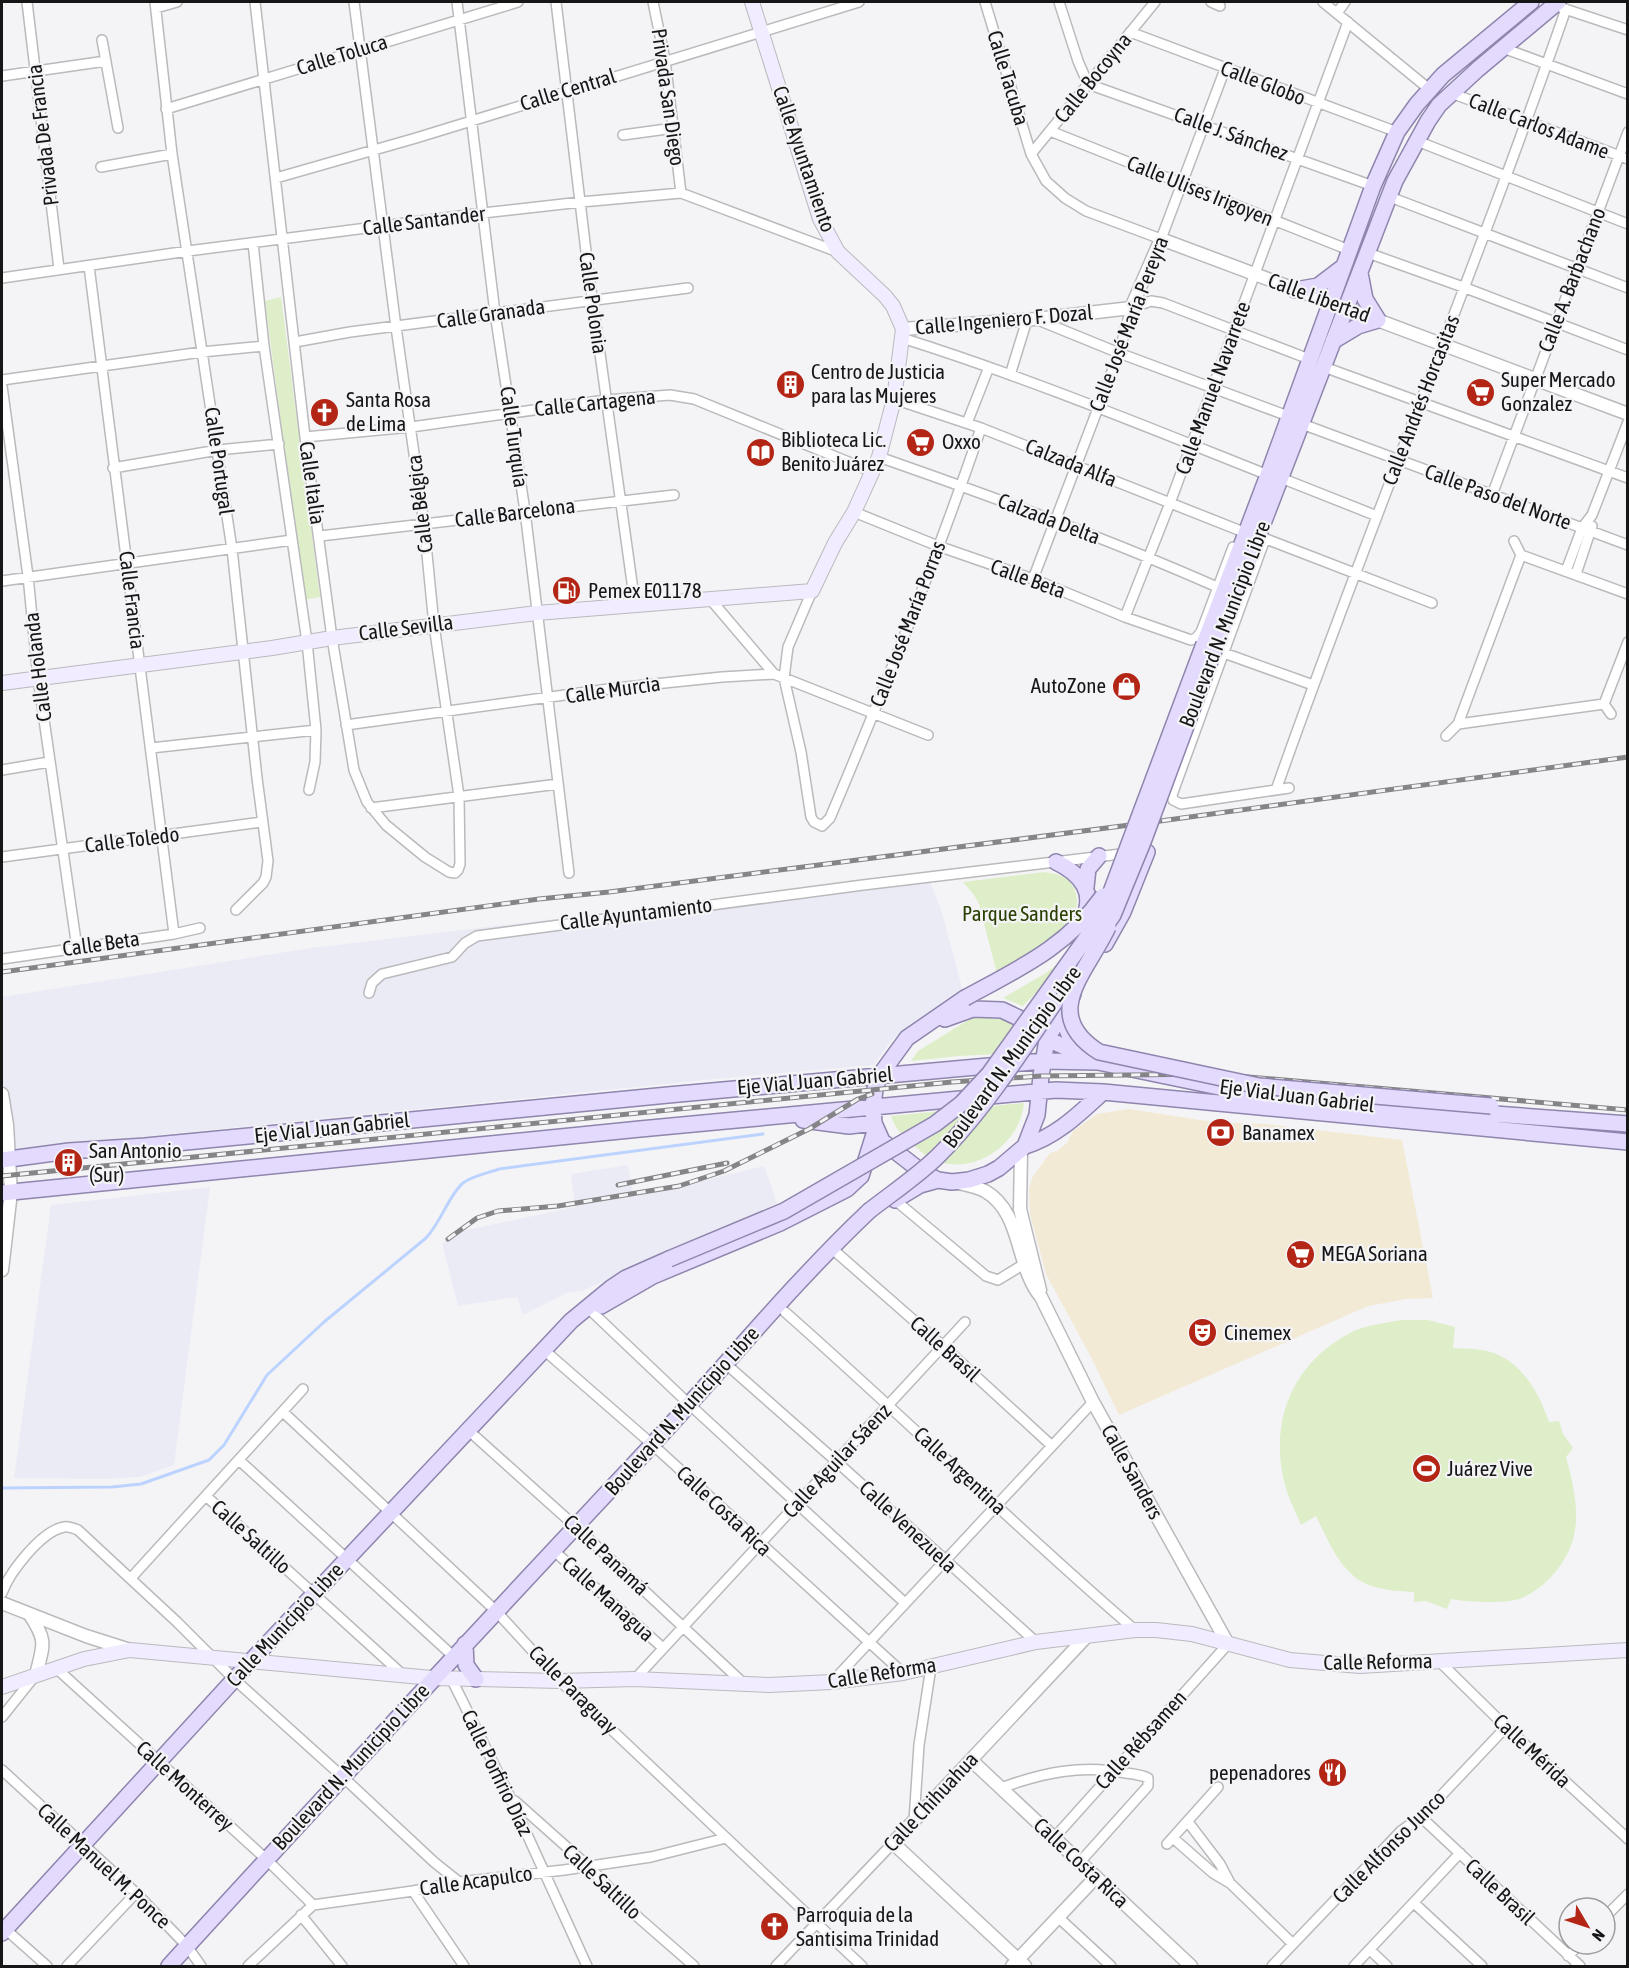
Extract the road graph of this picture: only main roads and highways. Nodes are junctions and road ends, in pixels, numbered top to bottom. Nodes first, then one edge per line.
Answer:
1 (752, 2) edge
2 (1526, 3) edge
3 (1559, 5) edge
4 (1343, 267) junction
5 (1360, 273) junction
6 (1295, 290) road end
7 (1333, 341) junction
8 (1295, 420) junction
9 (812, 591) joint
10 (1211, 644) junction
11 (2, 683) edge
12 (1147, 852) road end
13 (1099, 856) road end
14 (1056, 862) road end
15 (1119, 871) junction
16 (1086, 887) junction
17 (1113, 915) junction
18 (954, 1015) junction
19 (1061, 1015) junction
20 (1047, 1039) junction
21 (900, 1049) junction
22 (1076, 1051) junction
23 (1043, 1061) junction
24 (1098, 1062) junction
25 (880, 1075) junction
26 (1040, 1091) junction
27 (1103, 1092) junction
28 (873, 1107) junction
29 (789, 1115) junction
30 (1537, 1118) junction
31 (1628, 1124) edge
32 (875, 1126) junction
33 (1628, 1142) edge
34 (1023, 1148) junction
35 (5, 1159) edge
36 (945, 1181) junction
37 (6, 1192) edge
38 (589, 1309) junction
39 (729, 1361) junction
40 (465, 1644) junction
41 (1628, 1650) edge
42 (251, 1661) junction
43 (432, 1678) junction
44 (476, 1679) junction
45 (2, 1687) edge
46 (3, 1929) edge
47 (169, 1966) edge

1 - 9 main road, Calle Ayuntamiento
2 - 4 main road, Boulevard N. Municipio Libre
3 - 5 main road, Boulevard N. Municipio Libre
4 - 6 main road
4 - 8 main road, Boulevard N. Municipio Libre
5 - 7 main road, Boulevard N. Municipio Libre
5 - 7 main road
7 - 8 main road, Boulevard N. Municipio Libre
8 - 10 main road, Boulevard N. Municipio Libre
9 - 11 main road, Calle Sevilla
10 - 15 main road, Boulevard N. Municipio Libre, bridge
10 - 17 main road, Boulevard N. Municipio Libre, bridge
12 - 19 main road
13 - 16 main road
14 - 16 main road
15 - 21 main road, bridge
15 - 38 main road, Boulevard N. Municipio Libre, bridge
16 - 18 main road
17 - 30 main road, bridge
17 - 39 main road, Boulevard N. Municipio Libre, bridge
18 - 20 main road
18 - 21 main road
19 - 20 main road
19 - 22 main road
20 - 22 main road
20 - 23 main road
21 - 25 main road
22 - 24 main road
23 - 24 main road, Eje Vial Juan Gabriel
23 - 25 main road, Eje Vial Juan Gabriel
23 - 26 main road
24 - 30 main road, Eje Vial Juan Gabriel
25 - 28 main road
25 - 35 main road, Eje Vial Juan Gabriel
26 - 27 main road, Eje Vial Juan Gabriel
26 - 28 main road, Eje Vial Juan Gabriel
26 - 34 main road
27 - 33 main road, Eje Vial Juan Gabriel
27 - 34 main road
28 - 29 main road, Eje Vial Juan Gabriel
28 - 32 main road
29 - 32 main road
29 - 37 main road, Eje Vial Juan Gabriel
30 - 31 main road, Eje Vial Juan Gabriel
32 - 36 main road
32 - 38 main road
34 - 36 main road
36 - 39 main road
38 - 42 main road, Calle Municipio Libre
39 - 40 main road, Boulevard N. Municipio Libre
40 - 43 main road, Boulevard N. Municipio Libre
40 - 44 main road
41 - 44 main road, Calle Reforma
42 - 43 main road, Calle Reforma
42 - 45 main road, Calle Reforma
42 - 46 main road, Calle Municipio Libre
43 - 44 main road, Calle Reforma
43 - 47 main road, Boulevard N. Municipio Libre

